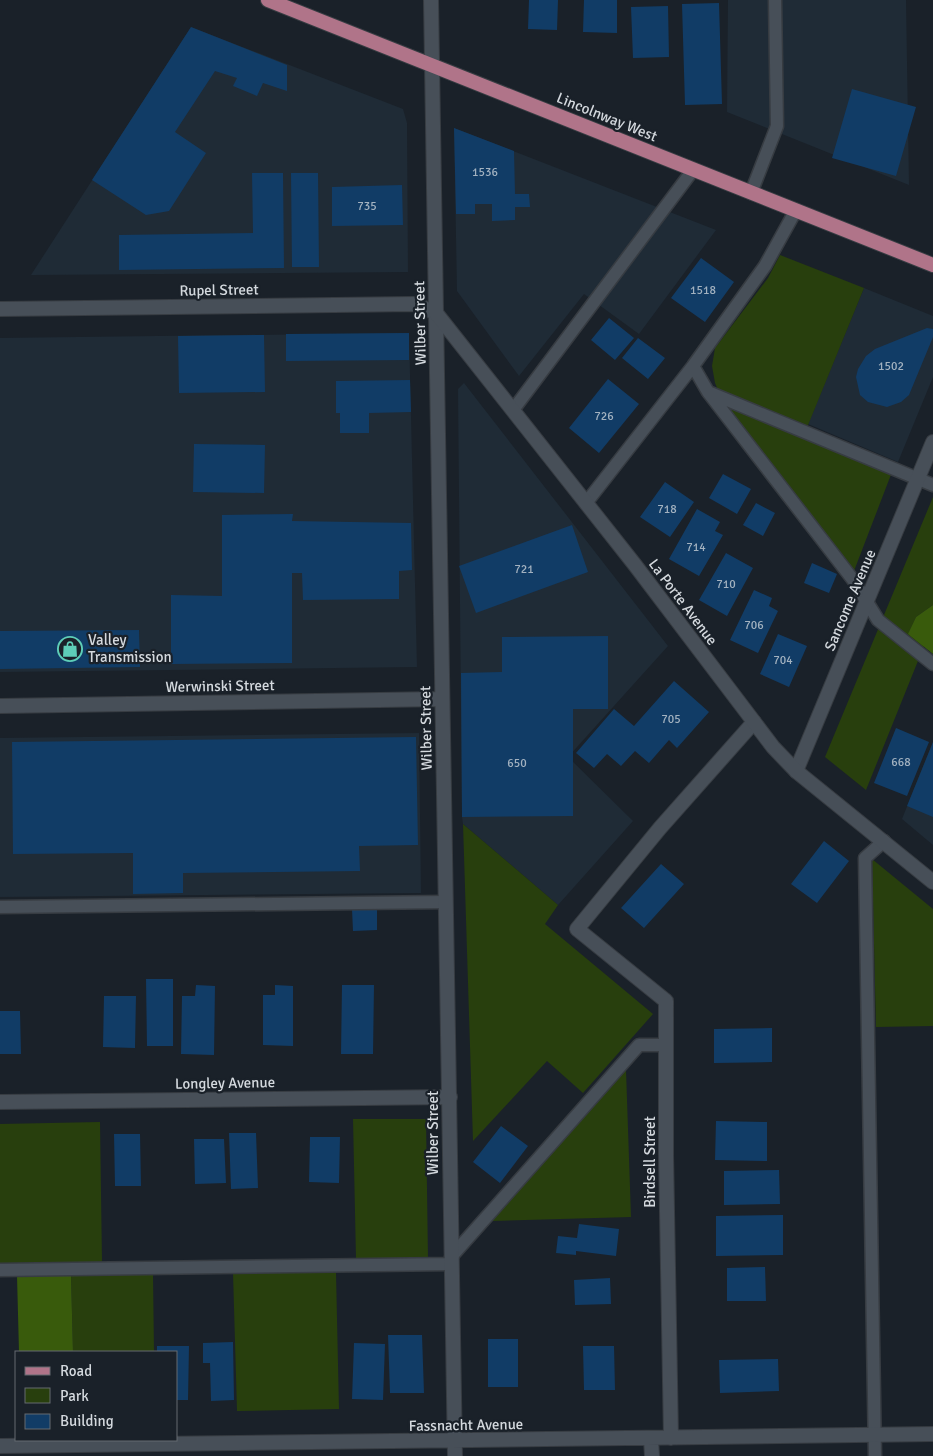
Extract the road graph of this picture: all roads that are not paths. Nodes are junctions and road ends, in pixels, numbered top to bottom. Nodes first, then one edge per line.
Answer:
1 (268, 0) edge
2 (431, 0) edge
3 (775, 0) edge
4 (432, 65) junction
5 (694, 170) junction
6 (751, 193) junction
7 (796, 210) junction
8 (933, 265) edge
9 (0, 309) edge
10 (436, 313) junction
11 (693, 366) junction
12 (708, 392) junction
13 (513, 410) junction
14 (933, 442) edge
15 (918, 480) junction
16 (933, 485) edge
17 (586, 502) junction
18 (867, 602) junction
19 (933, 664) edge
20 (441, 699) junction
21 (0, 706) edge
22 (754, 722) junction
23 (796, 771) junction
24 (884, 841) junction
25 (933, 882) edge
26 (446, 902) junction
27 (0, 907) edge
28 (666, 1045) junction
29 (450, 1097) junction
30 (0, 1102) edge
31 (451, 1261) junction
32 (0, 1270) edge
33 (933, 1434) edge
34 (875, 1436) junction
35 (671, 1438) junction
36 (651, 1439) junction
37 (455, 1442) junction
38 (0, 1446) edge
39 (455, 1456) edge
40 (652, 1456) edge
41 (875, 1456) edge

1 - 4 main road, Lincolnway West
2 - 4 street, Wilber Street
3 - 6 lane
4 - 5 main road, Lincolnway West
4 - 10 street, Wilber Street
5 - 6 main road, Lincolnway West
5 - 13 lane
6 - 7 main road, Lincolnway West
7 - 8 main road, Lincolnway West
7 - 11 lane
9 - 10 street, Rupel Street
10 - 13 street, La Porte Avenue
10 - 20 street, Wilber Street
11 - 12 lane
11 - 17 lane
12 - 15 lane
12 - 18 lane
13 - 17 street, La Porte Avenue
14 - 15 street, Sancome Avenue
15 - 16 lane
15 - 18 street, Sancome Avenue
17 - 22 street, La Porte Avenue
18 - 19 lane
18 - 23 street, Sancome Avenue
20 - 21 street, Werwinski Street
20 - 26 street, Wilber Street
22 - 23 street, La Porte Avenue
22 - 28 street, Birdsell Street
23 - 24 street, La Porte Avenue
24 - 25 street, La Porte Avenue
24 - 34 lane
26 - 27 lane
26 - 29 street, Wilber Street
28 - 31 lane
28 - 35 street, Birdsell Street
29 - 30 street, Longley Avenue
29 - 31 street, Wilber Street
31 - 32 lane
31 - 37 street, Wilber Street
33 - 34 street, Fassnacht Avenue
34 - 35 street, Fassnacht Avenue
34 - 41 lane
35 - 36 street, Fassnacht Avenue
36 - 37 street, Fassnacht Avenue
36 - 40 street
37 - 38 street, Fassnacht Avenue
37 - 39 street, Wilber Street

